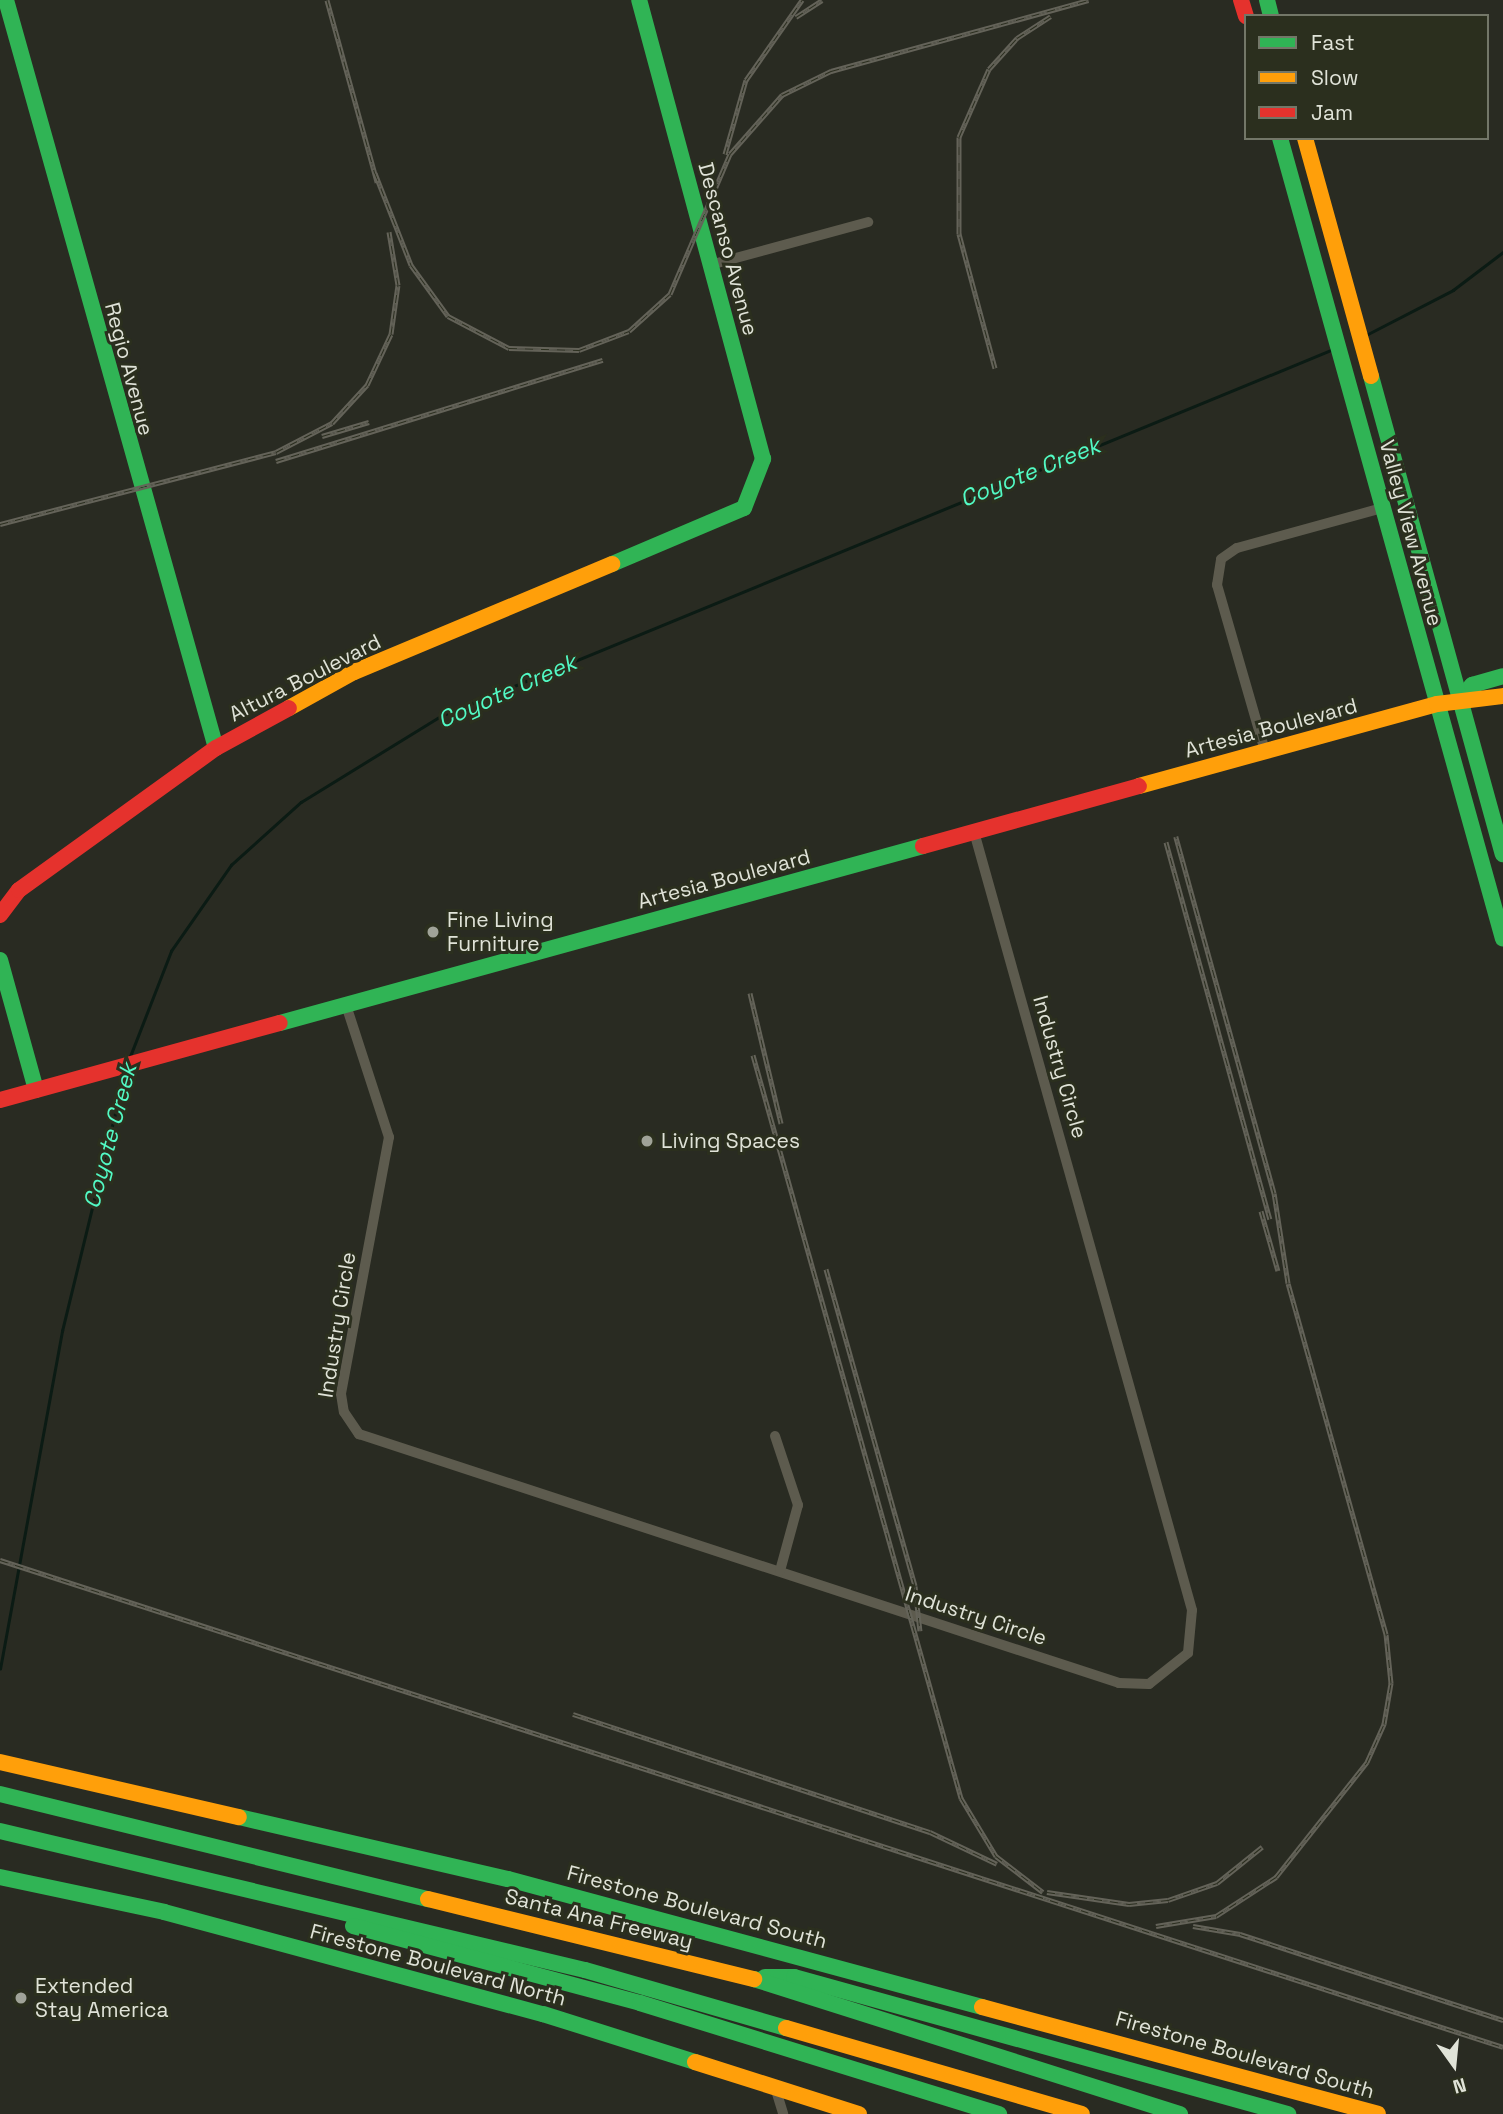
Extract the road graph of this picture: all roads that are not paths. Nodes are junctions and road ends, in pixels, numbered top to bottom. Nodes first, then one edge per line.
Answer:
1 (6, 0) edge
2 (639, 0) edge
3 (1281, 140) edge
4 (1306, 140) edge
5 (868, 222) dead end
6 (710, 265) junction
7 (744, 508) joint
8 (1382, 508) junction
9 (1503, 676) edge
10 (1503, 696) edge
11 (1460, 698) junction
12 (1437, 704) junction
13 (216, 748) junction
14 (1265, 751) junction
15 (974, 832) junction
16 (1503, 854) edge
17 (1498, 899) edge
18 (0, 915) edge
19 (1503, 939) edge
20 (0, 960) edge
21 (345, 1005) junction
22 (36, 1090) junction
23 (0, 1100) edge
24 (775, 1436) dead end
25 (780, 1571) junction
26 (0, 1762) edge
27 (0, 1794) edge
28 (0, 1831) edge
29 (0, 1844) edge
30 (0, 1877) edge
31 (746, 1978) junction
32 (775, 2087) junction
33 (783, 2114) edge
34 (859, 2114) edge
35 (999, 2114) edge
36 (1082, 2114) edge
37 (1180, 2114) edge
38 (1288, 2114) edge
39 (1378, 2114) edge

1 - 13 main road, Regio Avenue
2 - 6 main road, Descanso Avenue
3 - 8 main road, Valley View Avenue
4 - 11 main road, Valley View Avenue
5 - 6 street
6 - 7 main road, Descanso Avenue
7 - 13 main road, Altura Boulevard
8 - 12 main road, Valley View Avenue
8 - 14 street
9 - 11 main road, Artesia Boulevard
10 - 11 main road, Artesia Boulevard
11 - 12 main road, Artesia Boulevard
11 - 16 main road, Valley View Avenue
12 - 14 main road, Artesia Boulevard
12 - 17 main road, Valley View Avenue
13 - 18 main road, Altura Boulevard
14 - 15 main road, Artesia Boulevard
15 - 21 main road, Artesia Boulevard
15 - 25 street, Industry Circle
17 - 19 main road, Valley View Avenue
20 - 22 main road
21 - 22 main road, Artesia Boulevard
21 - 25 street, Industry Circle
22 - 23 main road, Artesia Boulevard
24 - 25 street
26 - 39 main road, Firestone Boulevard South
27 - 31 main road, Santa Ana Freeway
28 - 36 main road
29 - 35 main road
30 - 32 main road, Firestone Boulevard North
31 - 37 main road, Santa Ana Freeway
31 - 38 main road
32 - 33 street
32 - 34 main road, Firestone Boulevard North

